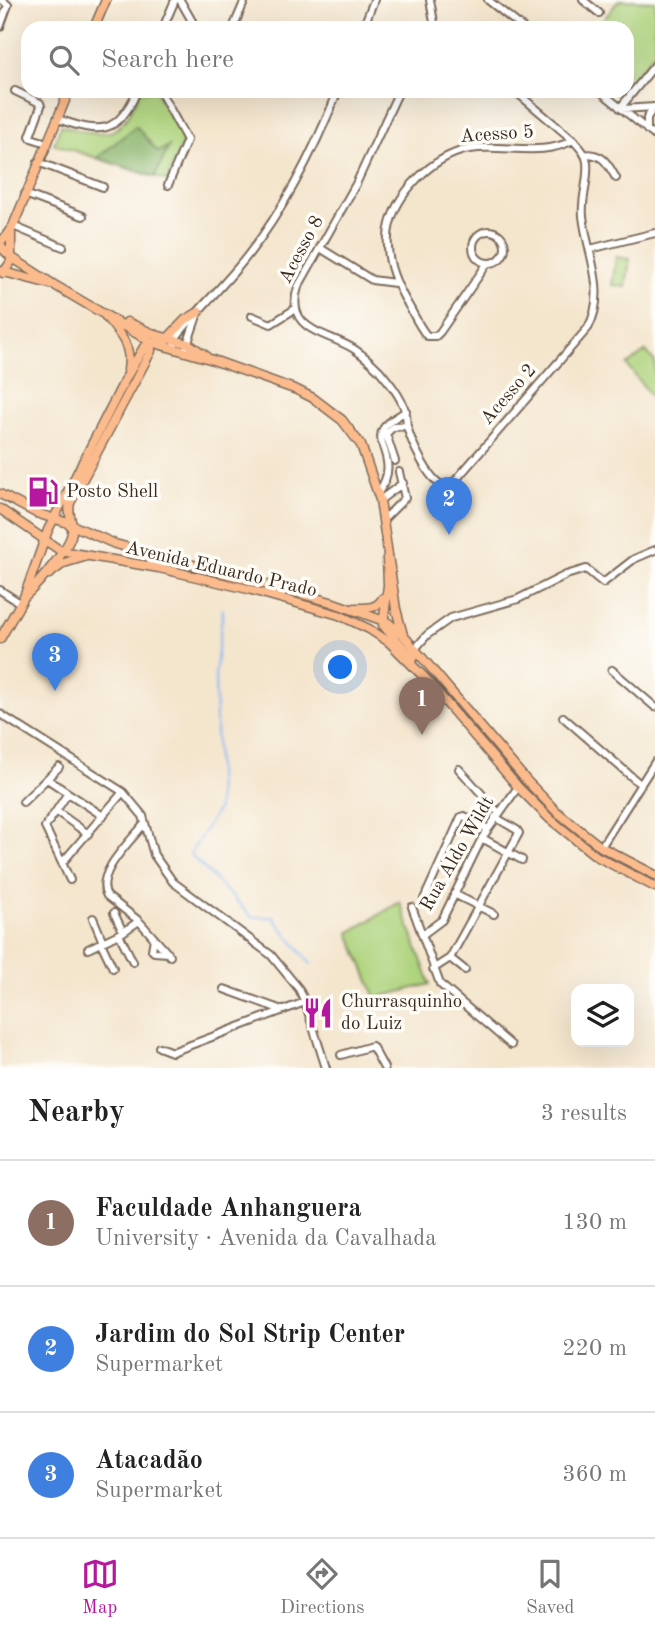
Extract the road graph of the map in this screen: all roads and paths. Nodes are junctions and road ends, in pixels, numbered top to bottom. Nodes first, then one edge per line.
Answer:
1 (2, 0) edge
2 (106, 0) edge
3 (175, 0) edge
4 (180, 0) edge
5 (244, 0) edge
6 (374, 0) edge
7 (430, 0) edge
8 (488, 0) edge
9 (583, 0) edge
10 (599, 13) dead end
11 (2, 18) edge
12 (97, 21) edge
13 (166, 21) edge
14 (192, 21) edge
15 (236, 21) edge
16 (366, 21) edge
17 (434, 21) edge
18 (514, 21) edge
19 (0, 27) edge
20 (655, 65) edge
21 (15, 91) dead end
22 (634, 92) edge
23 (21, 94) edge
24 (30, 98) edge
25 (66, 98) edge
26 (133, 98) edge
27 (164, 98) edge
28 (335, 98) edge
29 (396, 98) edge
30 (523, 98) edge
31 (609, 98) edge
32 (629, 98) edge
33 (654, 107) edge
34 (621, 108) junction
35 (58, 119) junction
36 (647, 130) junction
37 (655, 136) edge
38 (573, 140) junction
39 (47, 143) junction
40 (585, 154) junction
41 (38, 162) junction
42 (616, 178) dead end
43 (169, 185) dead end
44 (103, 187) dead end
45 (25, 194) junction
46 (83, 216) dead end
47 (8, 231) edge
48 (655, 233) edge
49 (0, 245) edge
50 (63, 247) dead end
51 (320, 248) junction
52 (590, 249) junction
53 (11, 257) junction
54 (487, 264) junction
55 (1, 273) edge
56 (395, 283) junction
57 (57, 286) junction
58 (295, 309) junction
59 (99, 310) junction
60 (199, 312) junction
61 (252, 316) dead end
62 (125, 321) junction
63 (151, 342) junction
64 (176, 343) junction
65 (127, 376) junction
66 (406, 411) junction
67 (407, 426) junction
68 (395, 461) dead end
69 (399, 472) dead end
70 (403, 483) junction
71 (0, 494) edge
72 (379, 496) junction
73 (0, 509) edge
74 (54, 519) junction
75 (383, 520) junction
76 (72, 525) junction
77 (45, 540) junction
78 (655, 550) edge
79 (61, 551) junction
80 (388, 551) junction
81 (88, 557) junction
82 (44, 578) junction
83 (0, 590) edge
84 (387, 592) junction
85 (22, 600) junction
86 (348, 607) junction
87 (383, 621) junction
88 (403, 635) junction
89 (0, 639) edge
90 (415, 649) junction
91 (612, 670) dead end
92 (425, 678) junction
93 (435, 689) junction
94 (655, 707) edge
95 (464, 708) junction
96 (0, 714) edge
97 (563, 717) dead end
98 (469, 729) junction
99 (500, 750) junction
100 (655, 762) edge
101 (59, 767) dead end
102 (459, 769) dead end
103 (47, 779) junction
104 (640, 784) junction
105 (518, 787) junction
106 (123, 792) junction
107 (68, 793) junction
108 (23, 802) dead end
109 (55, 811) junction
110 (497, 815) junction
111 (103, 816) junction
112 (145, 823) junction
113 (488, 829) junction
114 (88, 834) junction
115 (482, 838) junction
116 (601, 847) junction
117 (507, 853) junction
118 (522, 860) dead end
119 (62, 863) junction
120 (655, 875) edge
121 (69, 880) dead end
122 (655, 887) edge
123 (454, 894) junction
124 (424, 899) dead end
125 (478, 905) junction
126 (412, 907) dead end
127 (114, 913) dead end
128 (494, 914) dead end
129 (93, 918) dead end
130 (139, 920) junction
131 (121, 933) junction
132 (422, 935) junction
133 (102, 942) junction
134 (88, 949) dead end
135 (169, 955) dead end
136 (450, 958) junction
137 (133, 962) dead end
138 (113, 968) dead end
139 (433, 969) junction
140 (465, 970) dead end
141 (224, 989) dead end
142 (305, 1002) junction
143 (282, 1010) junction
144 (511, 1045) dead end
145 (159, 1047) dead end
146 (341, 1055) dead end
147 (326, 1068) edge
148 (384, 1068) edge

1 - 11 street
2 - 12 main road
3 - 13 street
4 - 14 street
5 - 15 street
6 - 16 street
7 - 17 street
8 - 18 street
9 - 10 street
11 - 19 street
20 - 22 street
21 - 23 street
24 - 39 street
25 - 35 main road
26 - 35 street
27 - 43 street
28 - 60 street
29 - 51 street, Acesso 8
30 - 38 street, Acesso 5
31 - 34 street
32 - 34 street
33 - 34 street
33 - 36 street
34 - 36 street
35 - 39 main road
36 - 37 street
38 - 40 street
38 - 56 street, Acesso 5
39 - 41 main road
40 - 42 street
40 - 52 street
41 - 44 street
41 - 45 main road
45 - 46 street
45 - 47 main road
47 - 49 main road
47 - 50 street
47 - 53 main road
48 - 52 street
49 - 53 main road
51 - 56 street
51 - 58 street, Acesso 8
52 - 67 street, Acesso 2
53 - 55 main road
53 - 57 main road
54 - 54 street
54 - 56 street, Acesso 5
55 - 57 main road
57 - 59 main road
58 - 61 street
58 - 66 street, Acesso 8
59 - 62 main road
59 - 63 main road
59 - 65 main road
60 - 64 street
60 - 64 main road
62 - 63 main road
62 - 64 main road
63 - 64 main road
63 - 64 main road
63 - 65 main road
63 - 76 main road
64 - 72 main road
65 - 74 main road
66 - 67 street, Acesso 8
66 - 72 street
67 - 68 street
69 - 70 street
70 - 72 street
70 - 75 street
71 - 74 main road, Avenida Eduardo Prado
72 - 75 main road
73 - 77 main road, Avenida Eduardo Prado
74 - 76 main road, Avenida Eduardo Prado
74 - 77 main road
75 - 80 main road
76 - 79 main road
76 - 86 main road, Avenida Eduardo Prado
77 - 79 main road, Avenida Eduardo Prado
77 - 85 main road
78 - 90 street
79 - 81 main road, Avenida Eduardo Prado
79 - 82 main road
80 - 84 main road
80 - 88 main road
81 - 82 main road
81 - 92 main road, Avenida Eduardo Prado
82 - 85 main road
83 - 85 street
84 - 86 main road
84 - 87 main road
85 - 89 main road
86 - 87 main road, Avenida Eduardo Prado
87 - 88 main road, Avenida Eduardo Prado
87 - 92 main road
88 - 90 main road
90 - 95 main road
91 - 94 street
92 - 93 main road
93 - 95 main road
93 - 98 main road
95 - 99 main road
96 - 106 street
97 - 104 street
98 - 99 main road
98 - 105 main road
99 - 116 main road
100 - 104 street
101 - 103 street
102 - 110 street
103 - 107 street
103 - 108 street
104 - 116 street
105 - 110 street, Rua Aldo Wildt
105 - 122 main road
106 - 111 street
106 - 112 street
107 - 109 street
107 - 111 street
109 - 114 street
109 - 119 street
110 - 113 street, Rua Aldo Wildt
110 - 117 street
111 - 114 street
112 - 130 street
112 - 142 street
113 - 115 street, Rua Aldo Wildt
113 - 124 street
114 - 119 street
115 - 117 street
115 - 123 street, Rua Aldo Wildt
116 - 120 main road
117 - 118 street
117 - 125 street
119 - 121 street
123 - 125 street
123 - 132 street, Rua Aldo Wildt
125 - 128 street
125 - 136 street
126 - 132 street
127 - 131 street
129 - 133 street
130 - 131 street
130 - 135 street
131 - 133 street
131 - 137 street
132 - 139 street
133 - 134 street
133 - 138 street
136 - 139 street
136 - 140 street
139 - 144 street
141 - 143 street
142 - 143 street
142 - 147 street
143 - 145 street
146 - 148 street

